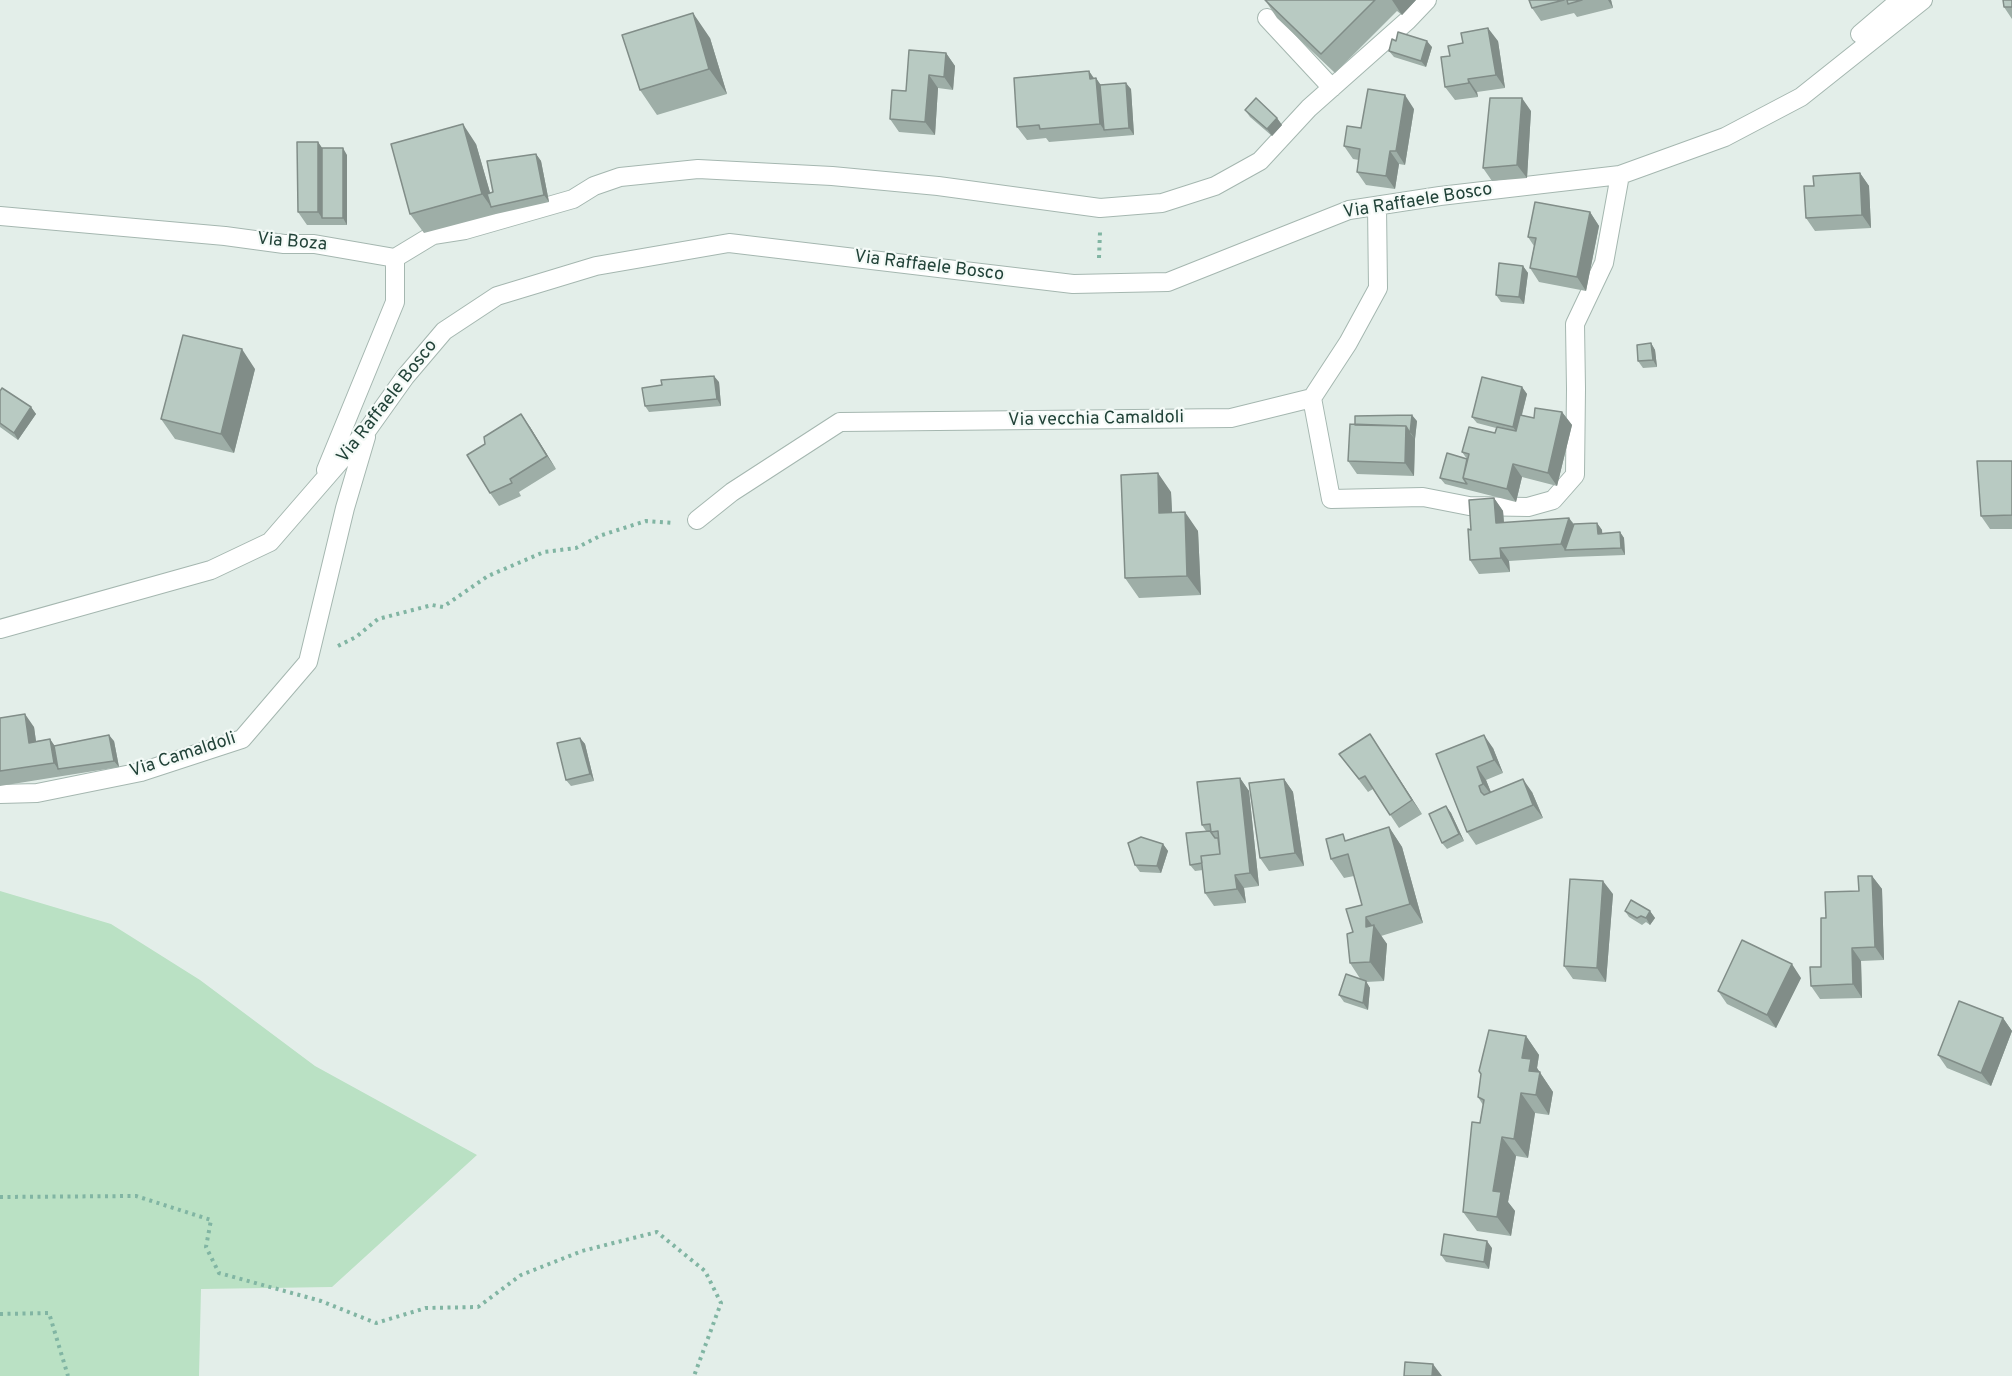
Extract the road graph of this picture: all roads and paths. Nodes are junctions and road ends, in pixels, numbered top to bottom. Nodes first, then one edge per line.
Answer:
1 (1427, 0) edge
2 (1900, 0) edge
3 (1923, 0) edge
4 (1267, 18) dead end
5 (1332, 88) junction
6 (1801, 97) junction
7 (1620, 175) junction
8 (1377, 206) junction
9 (1100, 208) junction
10 (0, 216) edge
11 (395, 258) junction
12 (1099, 284) junction
13 (1312, 398) junction
14 (369, 429) junction
15 (320, 486) junction
16 (698, 520) joint
17 (0, 629) edge
18 (304, 666) junction
19 (0, 794) edge
20 (0, 1197) edge
21 (0, 1314) edge
22 (68, 1376) edge
23 (694, 1376) edge

1 - 5 street
2 - 6 street
3 - 6 street, Via Raffaele Bosco
4 - 5 street
5 - 9 street
6 - 7 street, Via Raffaele Bosco
7 - 8 street, Via Raffaele Bosco
7 - 13 street
8 - 12 street, Via Raffaele Bosco
8 - 13 street
9 - 11 street
9 - 12 path
10 - 11 street, Via Boza
11 - 15 street
12 - 14 street, Via Raffaele Bosco
13 - 16 street, Via vecchia Camaldoli
14 - 15 street, Via Raffaele Bosco
14 - 18 street, Via Camaldoli
15 - 17 street, Via Raffaele Bosco
16 - 18 path
18 - 19 street, Via Camaldoli
20 - 23 path
21 - 22 path

